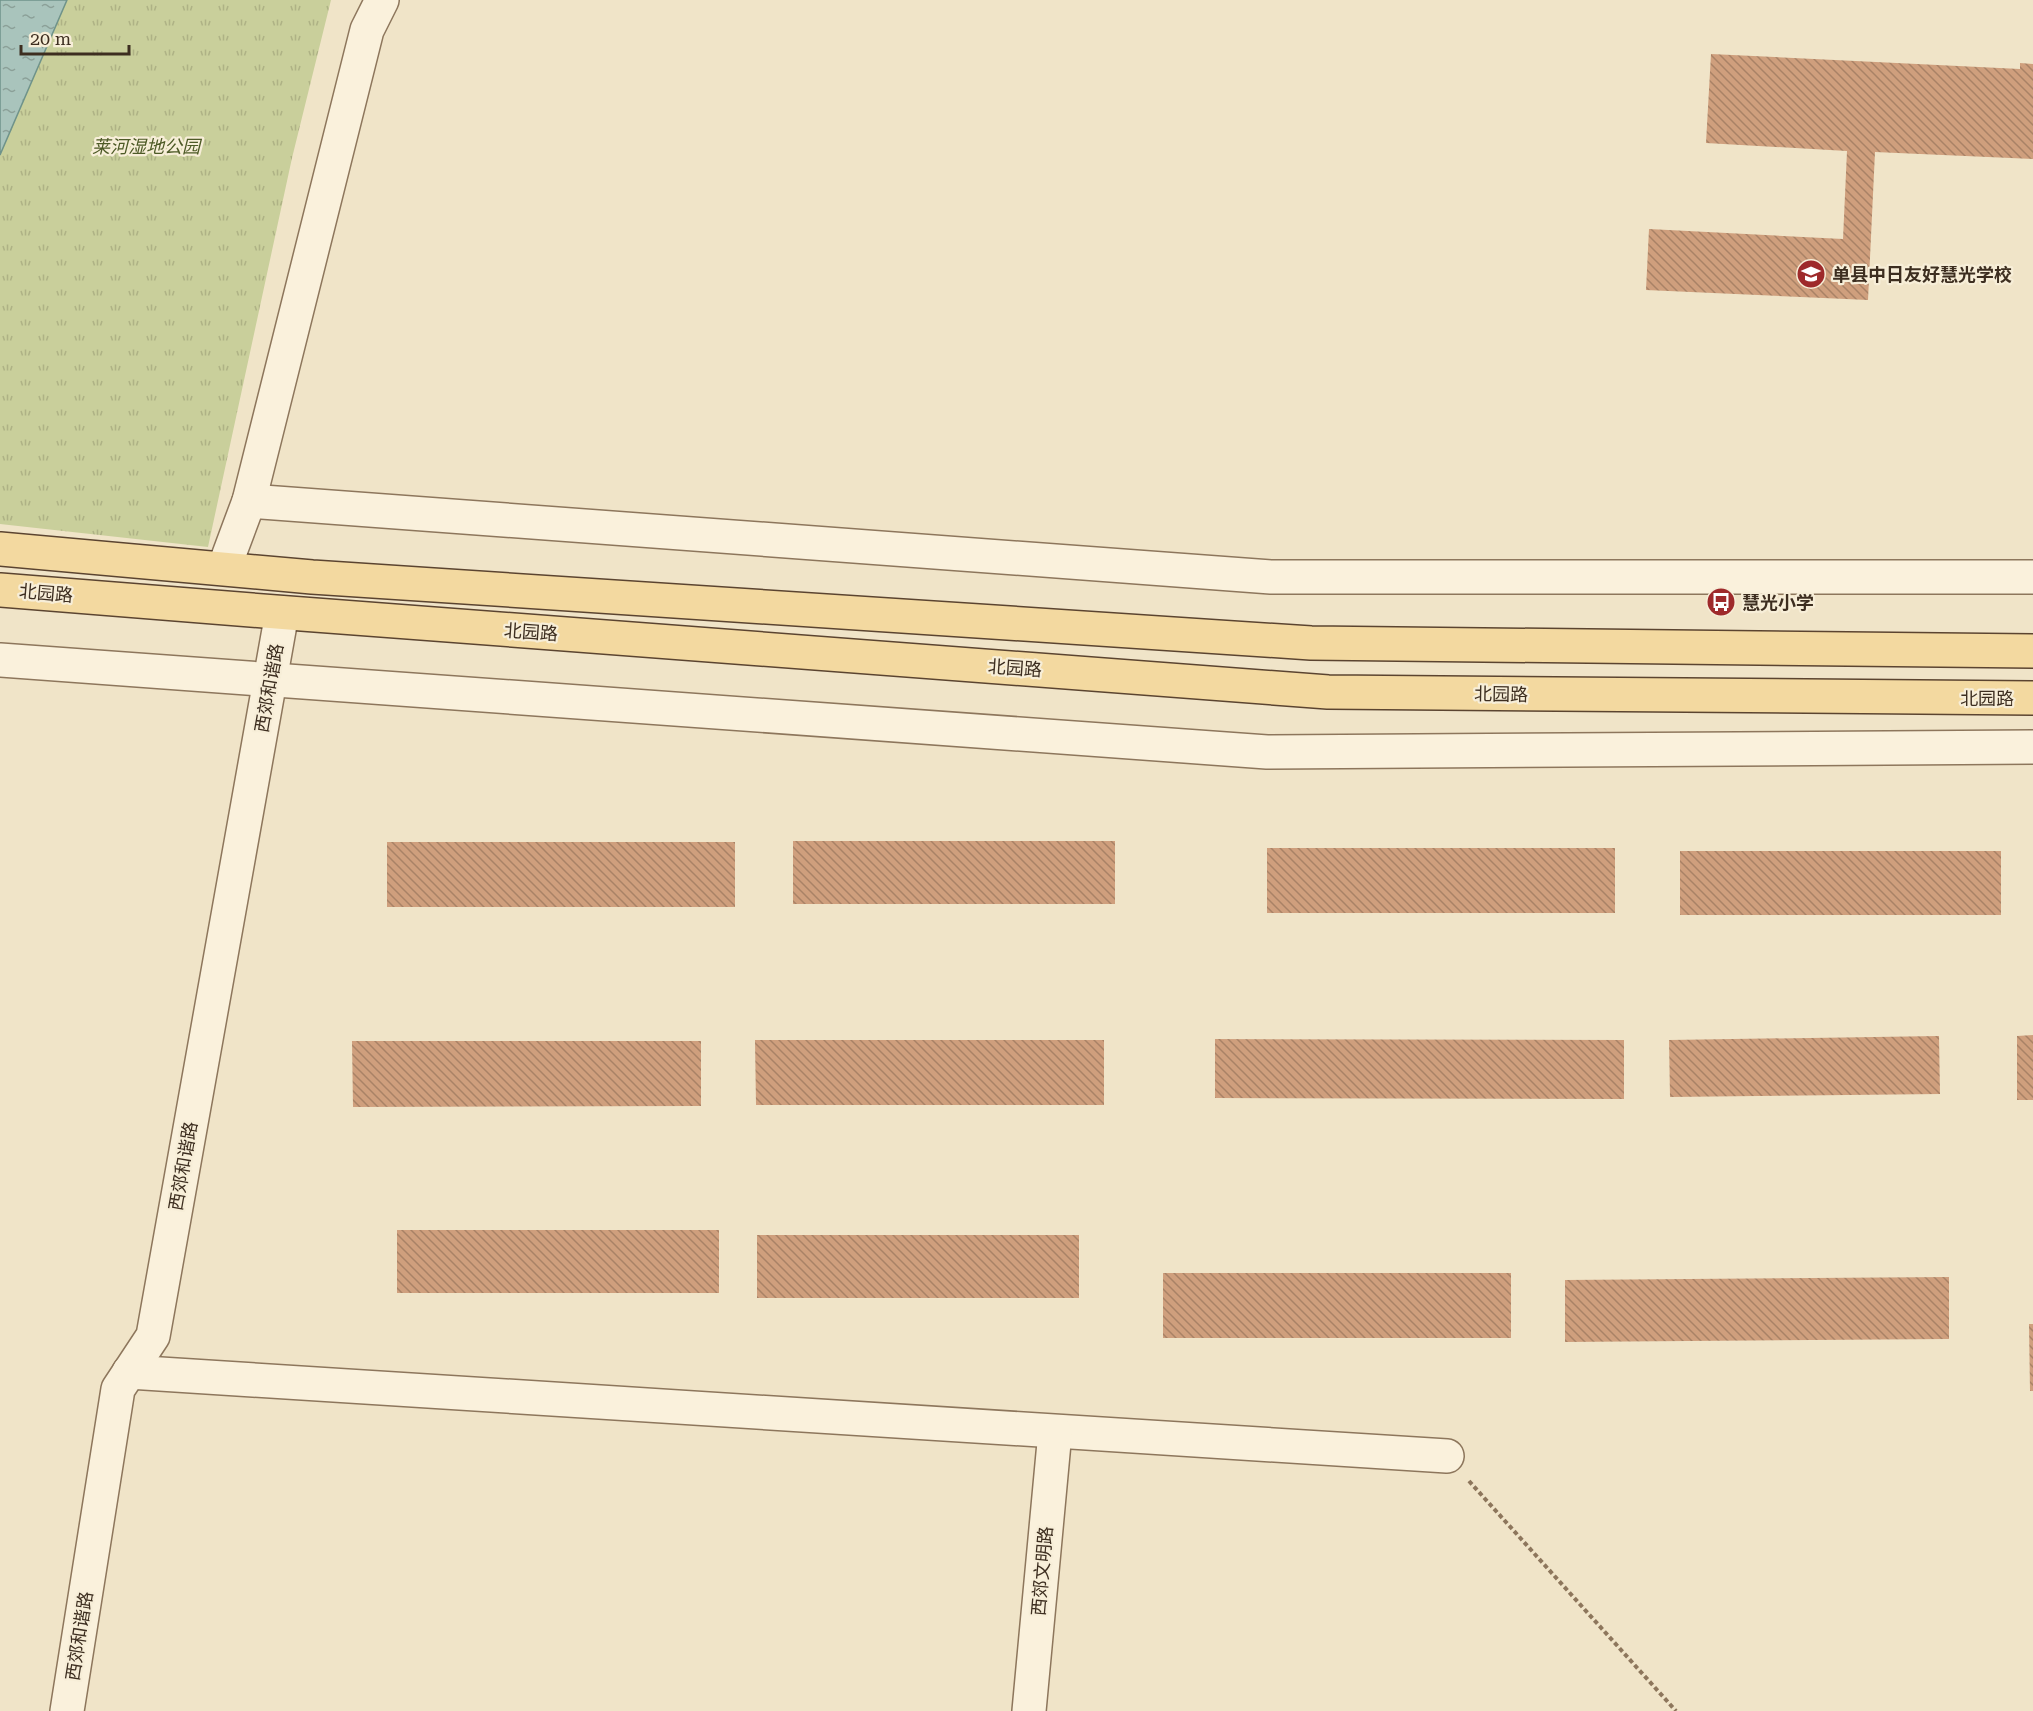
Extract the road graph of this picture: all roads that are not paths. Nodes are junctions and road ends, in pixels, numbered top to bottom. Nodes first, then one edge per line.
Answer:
1 (382, 0) edge
2 (249, 501) junction
3 (0, 549) edge
4 (224, 568) junction
5 (2033, 577) edge
6 (0, 590) edge
7 (282, 613) junction
8 (2033, 651) edge
9 (0, 660) edge
10 (2033, 698) edge
11 (2033, 747) edge
12 (129, 1372) junction
13 (1054, 1432) junction
14 (1447, 1456) road end
15 (67, 1711) edge
16 (1029, 1711) edge

1 - 2 street
2 - 4 street
2 - 5 street
3 - 4 main road
4 - 8 main road
6 - 7 main road, 北园路
7 - 10 main road, 北园路
7 - 12 street, 西郊和谐路
9 - 11 street
12 - 13 street
12 - 15 street, 西郊和谐路
13 - 14 street
13 - 16 street, 西郊文明路

